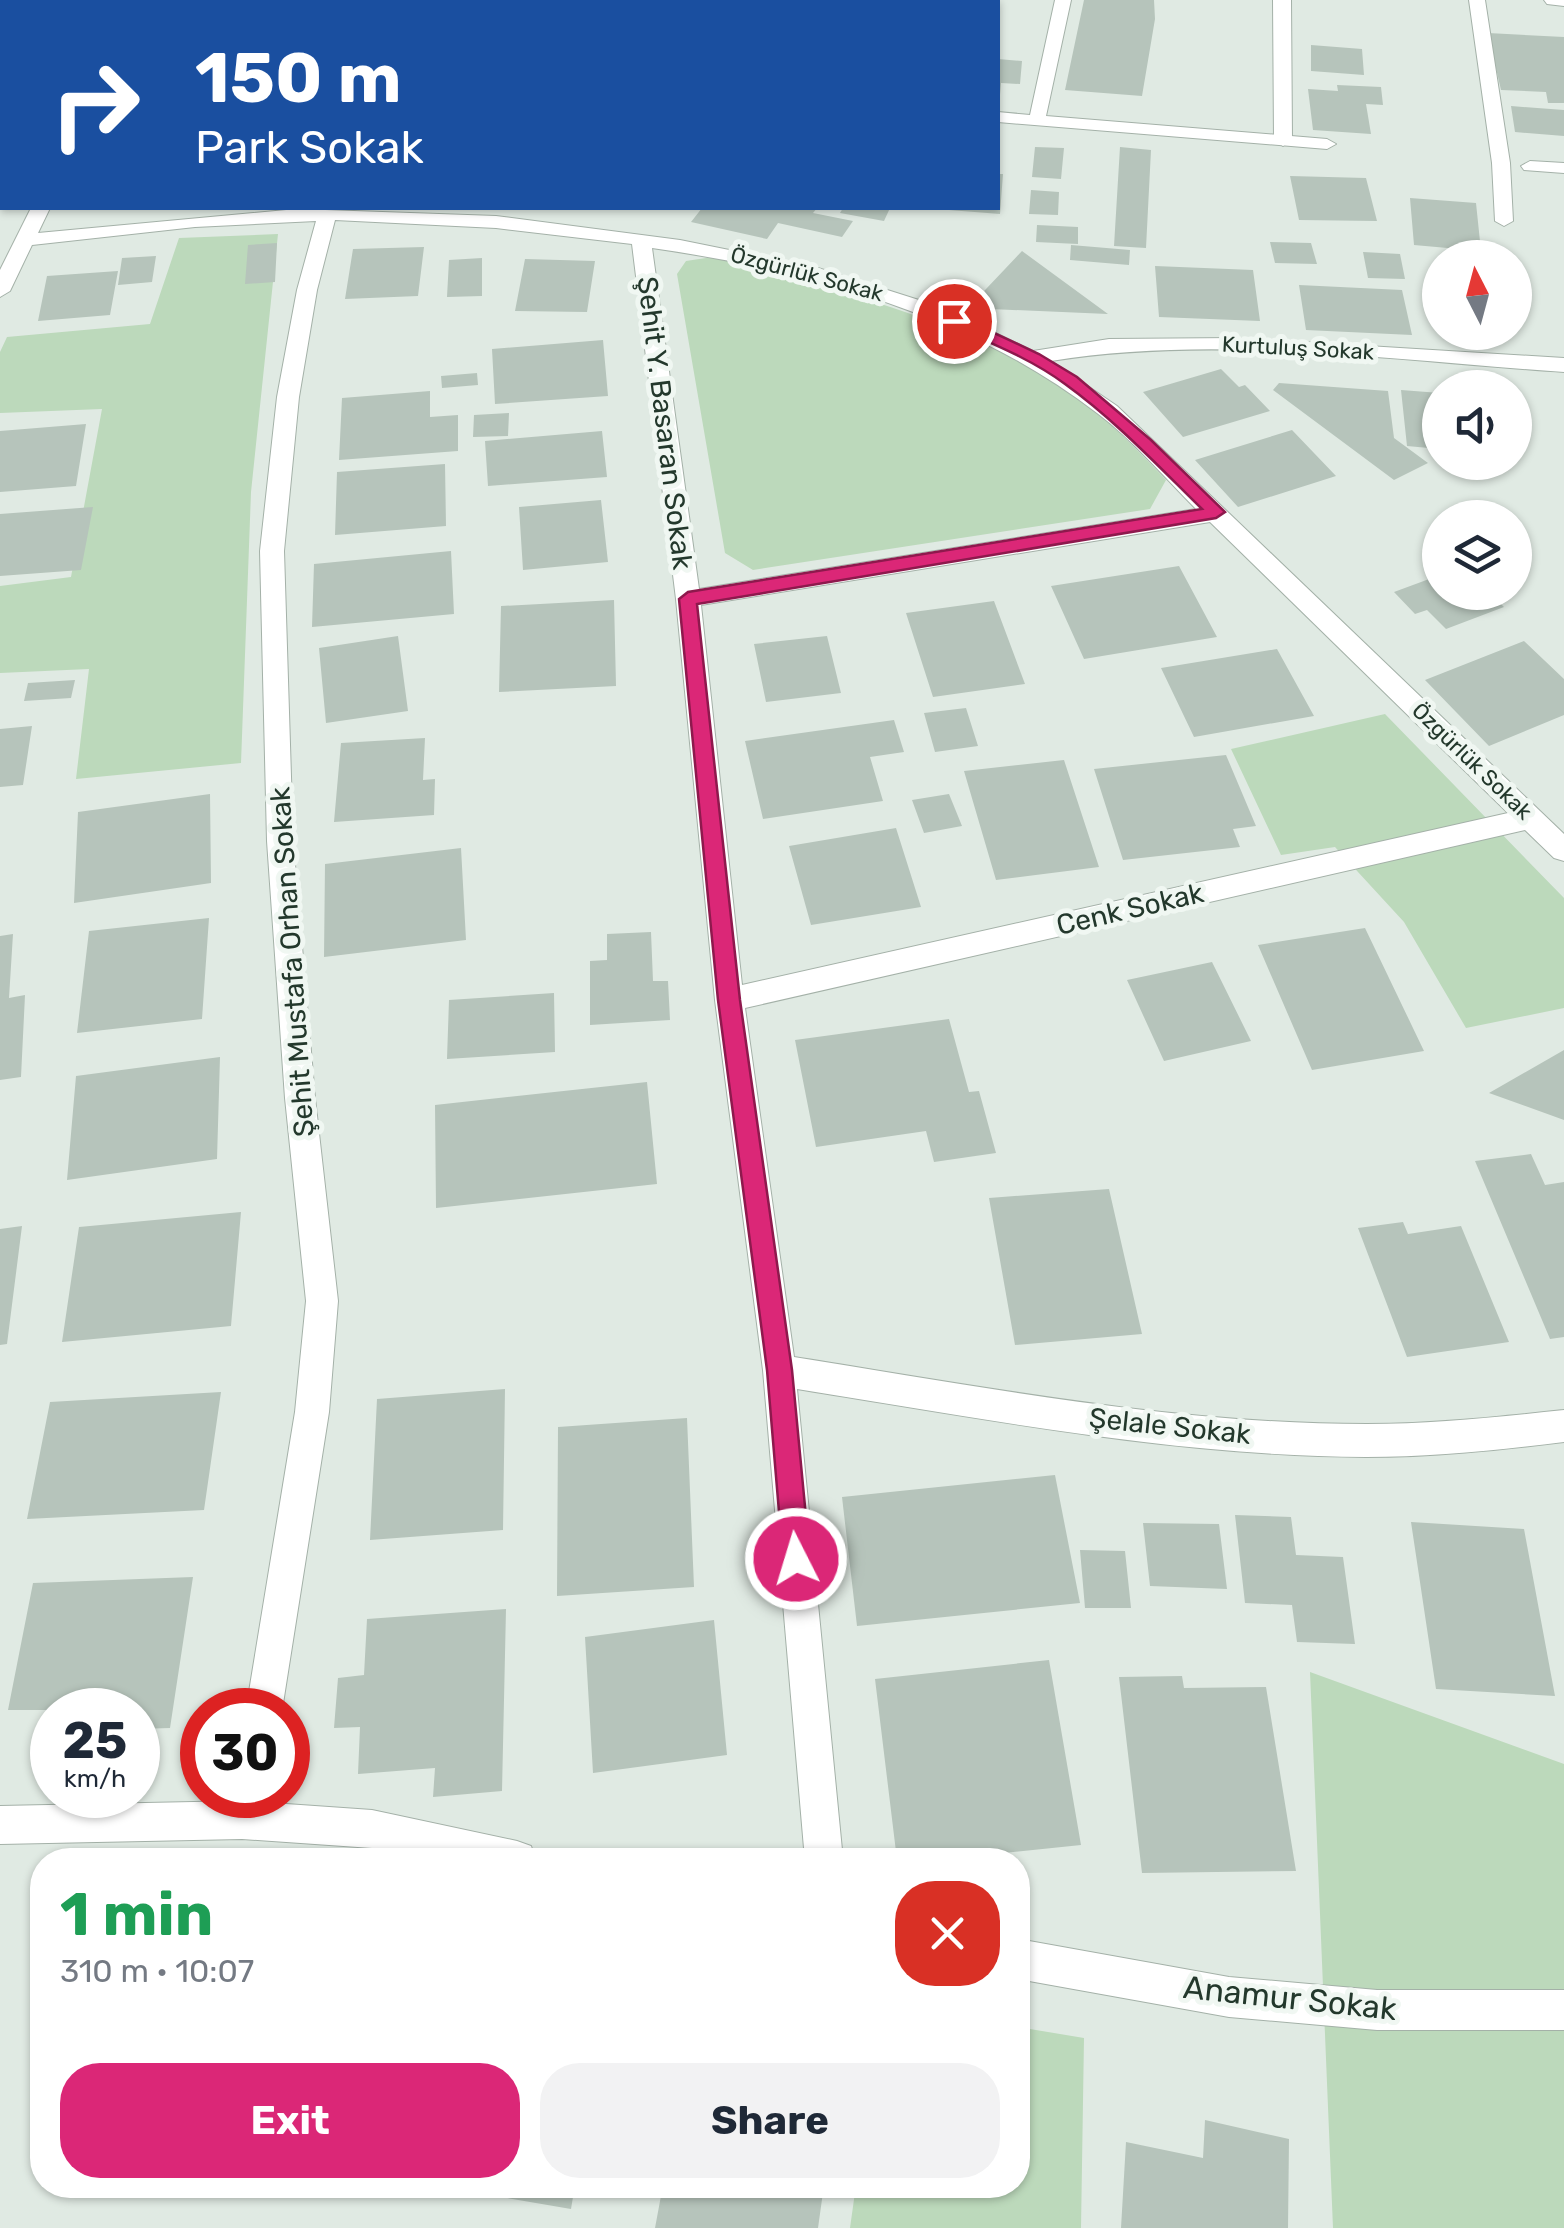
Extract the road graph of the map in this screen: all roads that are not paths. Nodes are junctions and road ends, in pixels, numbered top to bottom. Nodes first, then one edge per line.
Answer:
1 (1062, 0) edge
2 (1282, 0) edge
3 (1477, 0) edge
4 (1554, 0) edge
5 (1564, 1) edge
6 (1000, 116) edge
7 (1037, 120) junction
8 (1283, 140) junction
9 (1327, 144) dead end
10 (1530, 166) dead end
11 (1564, 168) edge
12 (39, 210) edge
13 (327, 214) junction
14 (1504, 221) dead end
15 (25, 240) junction
16 (641, 240) junction
17 (0, 291) edge
18 (1033, 357) junction
19 (1559, 365) edge
20 (1564, 387) edge
21 (1216, 512) junction
22 (688, 599) junction
23 (1532, 818) junction
24 (1564, 851) edge
25 (729, 1000) junction
26 (779, 1370) junction
27 (1564, 1426) edge
28 (268, 1688) edge
29 (180, 1812) edge
30 (308, 1818) edge
31 (0, 1825) edge
32 (461, 1848) edge
33 (823, 1848) edge
34 (1030, 1961) edge
35 (1564, 2010) edge

1 - 7 lane
2 - 8 street
3 - 14 lane
4 - 5 street
6 - 7 lane
7 - 8 lane
8 - 9 lane
10 - 11 lane
12 - 15 street
13 - 15 street, Özgürlük Sokak
13 - 16 street, Özgürlük Sokak
13 - 28 street, Şehit Mustafa Orhan Sokak
15 - 17 street
16 - 18 street, Özgürlük Sokak
16 - 22 street, Şehit Y. Basaran Sokak
18 - 19 street, Kurtuluş Sokak
18 - 21 street, Özgürlük Sokak
19 - 20 street
21 - 22 street
21 - 23 street, Özgürlük Sokak
22 - 25 street, Şehit Y. Basaran Sokak
23 - 24 street, Özgürlük Sokak
23 - 25 street, Cenk Sokak
25 - 26 street, Şehit Y. Basaran Sokak
26 - 27 street, Şelale Sokak
26 - 33 street, Şehit Y. Basaran Sokak
29 - 31 street
30 - 32 street
34 - 35 street, Anamur Sokak

